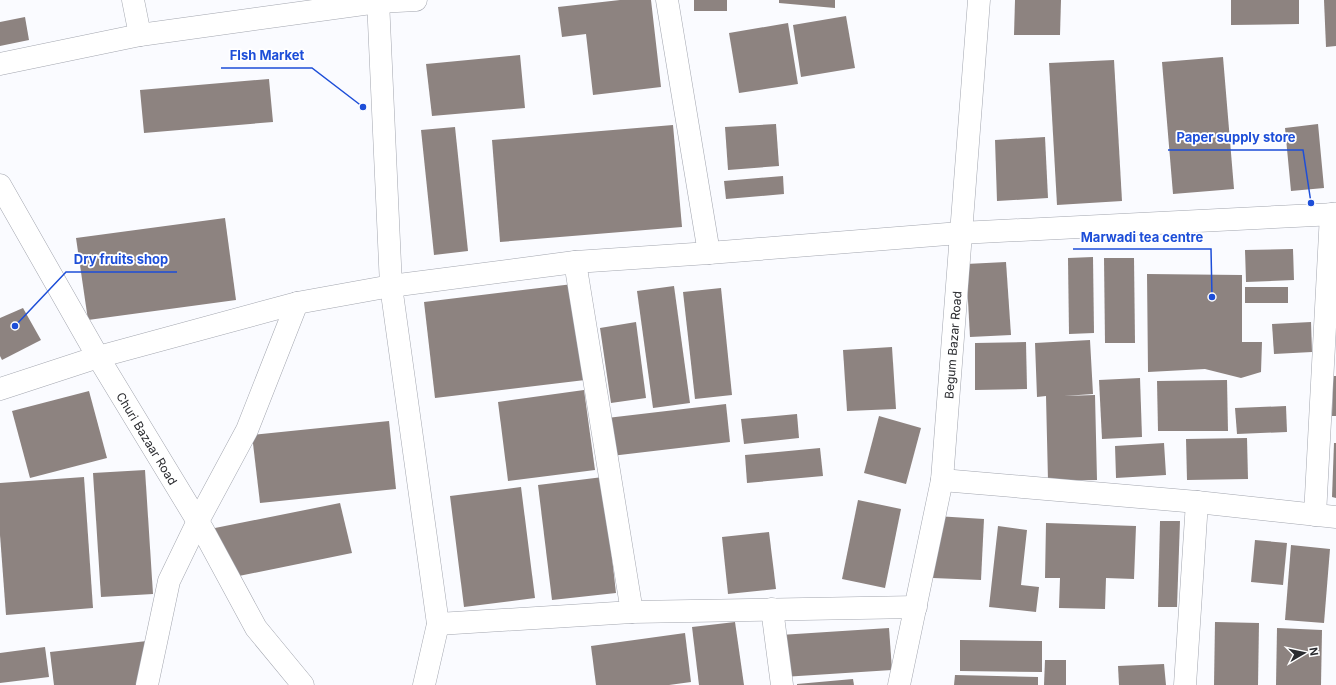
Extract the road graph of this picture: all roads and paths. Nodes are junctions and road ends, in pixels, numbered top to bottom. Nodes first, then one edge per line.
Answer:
1 (133, 0) edge
2 (416, 0) edge
3 (668, 0) edge
4 (979, 0) edge
5 (378, 1) edge
6 (140, 35) junction
7 (0, 64) edge
8 (0, 185) edge
9 (1333, 214) edge
10 (960, 233) junction
11 (709, 253) junction
12 (575, 262) junction
13 (391, 286) junction
14 (297, 303) junction
15 (98, 357) junction
16 (0, 389) edge
17 (942, 480) junction
18 (1197, 502) junction
19 (1315, 515) junction
20 (1336, 517) edge
21 (198, 521) junction
22 (916, 607) junction
23 (772, 610) junction
24 (632, 612) junction
25 (438, 624) junction
26 (147, 685) edge
27 (303, 685) edge
28 (424, 685) edge
29 (782, 685) edge
30 (899, 685) edge
31 (1185, 685) edge

1 - 6 street
2 - 5 street
3 - 11 street
4 - 10 street, Begum Bazar Road
5 - 6 street
5 - 13 street
6 - 7 street
8 - 15 street, Churi Bazaar Road
9 - 10 street
9 - 19 street
10 - 11 street
10 - 17 street, Begum Bazar Road
11 - 12 street
12 - 13 street
12 - 24 street
13 - 14 street
13 - 25 street
14 - 15 street
14 - 21 street
15 - 16 street
15 - 21 street, Churi Bazaar Road
17 - 18 street
17 - 22 street, Begum Bazar Road
18 - 19 street
18 - 31 street
19 - 20 street
21 - 26 street
21 - 27 street, Churi Bazaar Road
22 - 23 street
22 - 30 street, Begum Bazar Road
23 - 24 street
23 - 29 street
24 - 25 street
25 - 28 street

